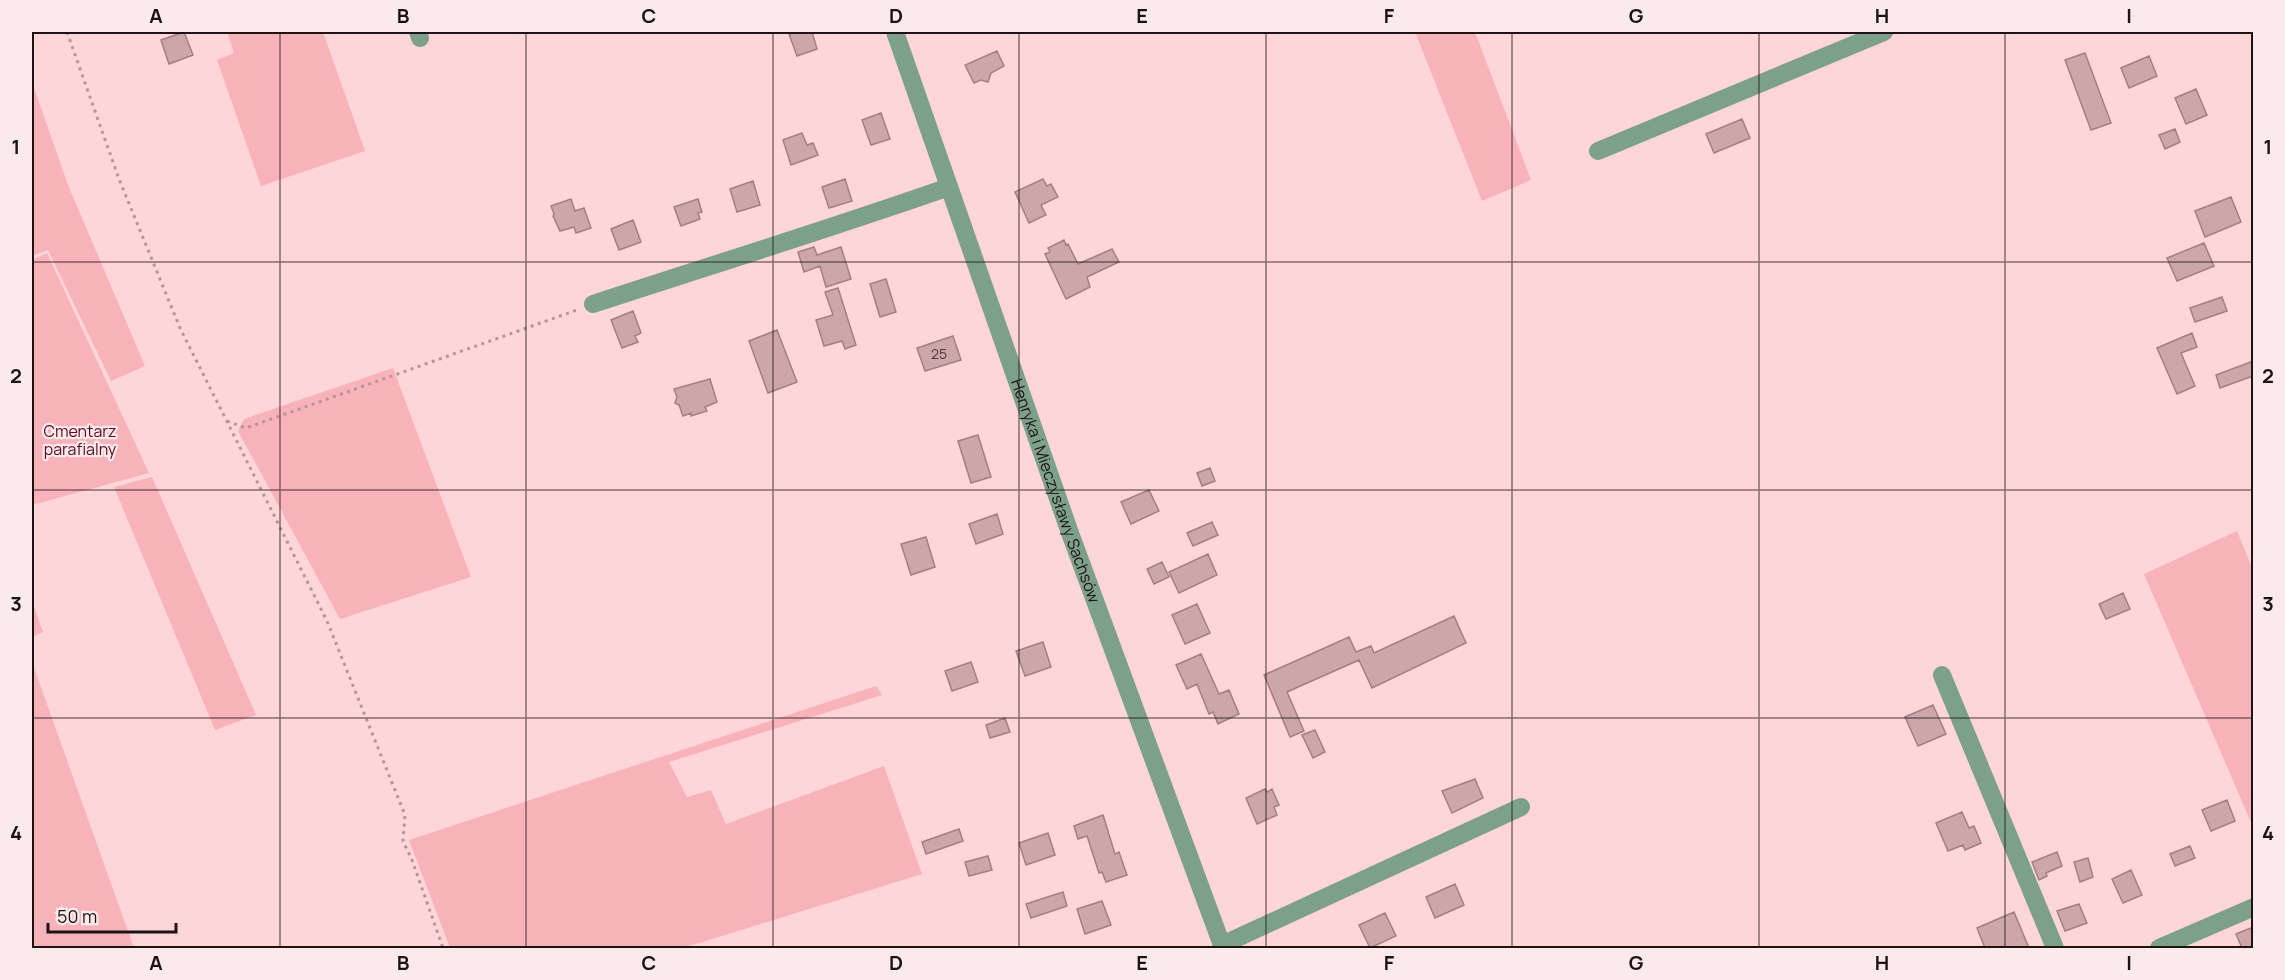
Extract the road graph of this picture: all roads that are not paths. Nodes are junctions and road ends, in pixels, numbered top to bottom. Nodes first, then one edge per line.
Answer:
1 (895, 32) edge
2 (1884, 32) edge
3 (1598, 152) dead end
4 (949, 187) junction
5 (593, 304) road end
6 (1942, 675) dead end
7 (1521, 807) dead end
8 (2253, 907) edge
9 (1223, 947) edge
10 (2055, 948) edge
11 (2159, 948) edge

1 - 4 street, Henryka i Mieczysławy Sachsów
2 - 3 street
4 - 5 street
4 - 9 street, Henryka i Mieczysławy Sachsów
6 - 10 street
7 - 9 street
8 - 11 street

